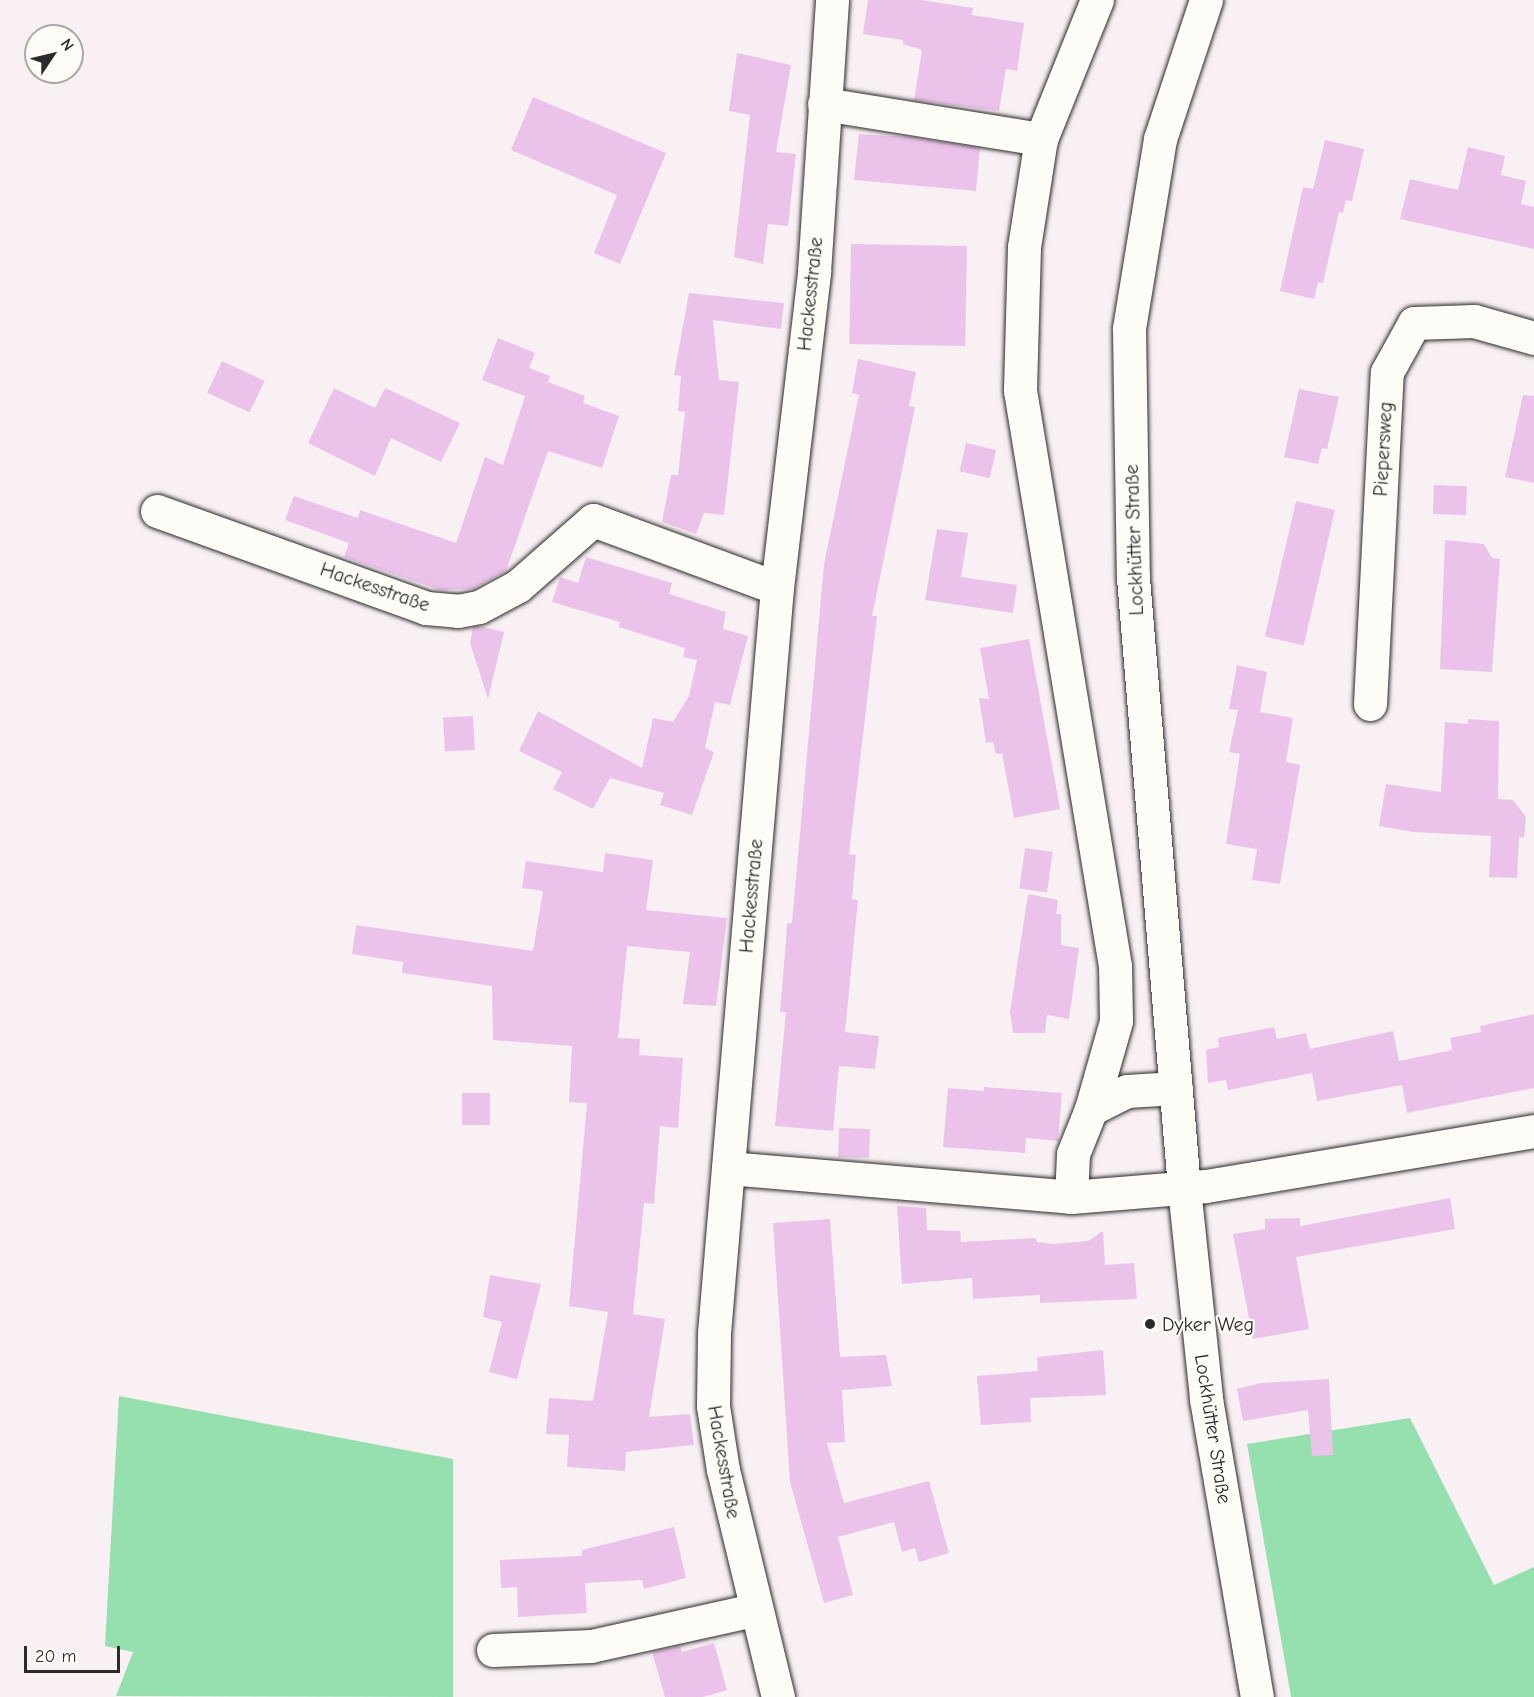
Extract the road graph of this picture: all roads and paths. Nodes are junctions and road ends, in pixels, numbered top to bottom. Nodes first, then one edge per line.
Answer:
1 (831, 0) edge
2 (1097, 0) edge
3 (1206, 0) edge
4 (824, 104) junction
5 (1041, 139) junction
6 (1534, 338) edge
7 (157, 511) dead end
8 (777, 588) junction
9 (1370, 704) dead end
10 (1176, 1088) junction
11 (1091, 1109) junction
12 (1534, 1131) edge
13 (728, 1168) junction
14 (1184, 1188) junction
15 (1071, 1197) junction
16 (754, 1610) junction
17 (493, 1650) dead end
18 (778, 1697) edge
19 (1257, 1697) edge

1 - 4 street, Hackesstraße
2 - 5 street
3 - 10 street, Lockhütter Straße
4 - 5 street
4 - 8 street, Hackesstraße
5 - 11 street
6 - 9 street, Piepersweg
7 - 8 street, Hackesstraße
8 - 13 street, Hackesstraße
10 - 11 street
10 - 14 street, Lockhütter Straße
11 - 15 street
12 - 14 street
13 - 15 street
13 - 16 street, Hackesstraße
14 - 15 street
14 - 19 street, Lockhütter Straße
16 - 17 street
16 - 18 street, Hackesstraße

